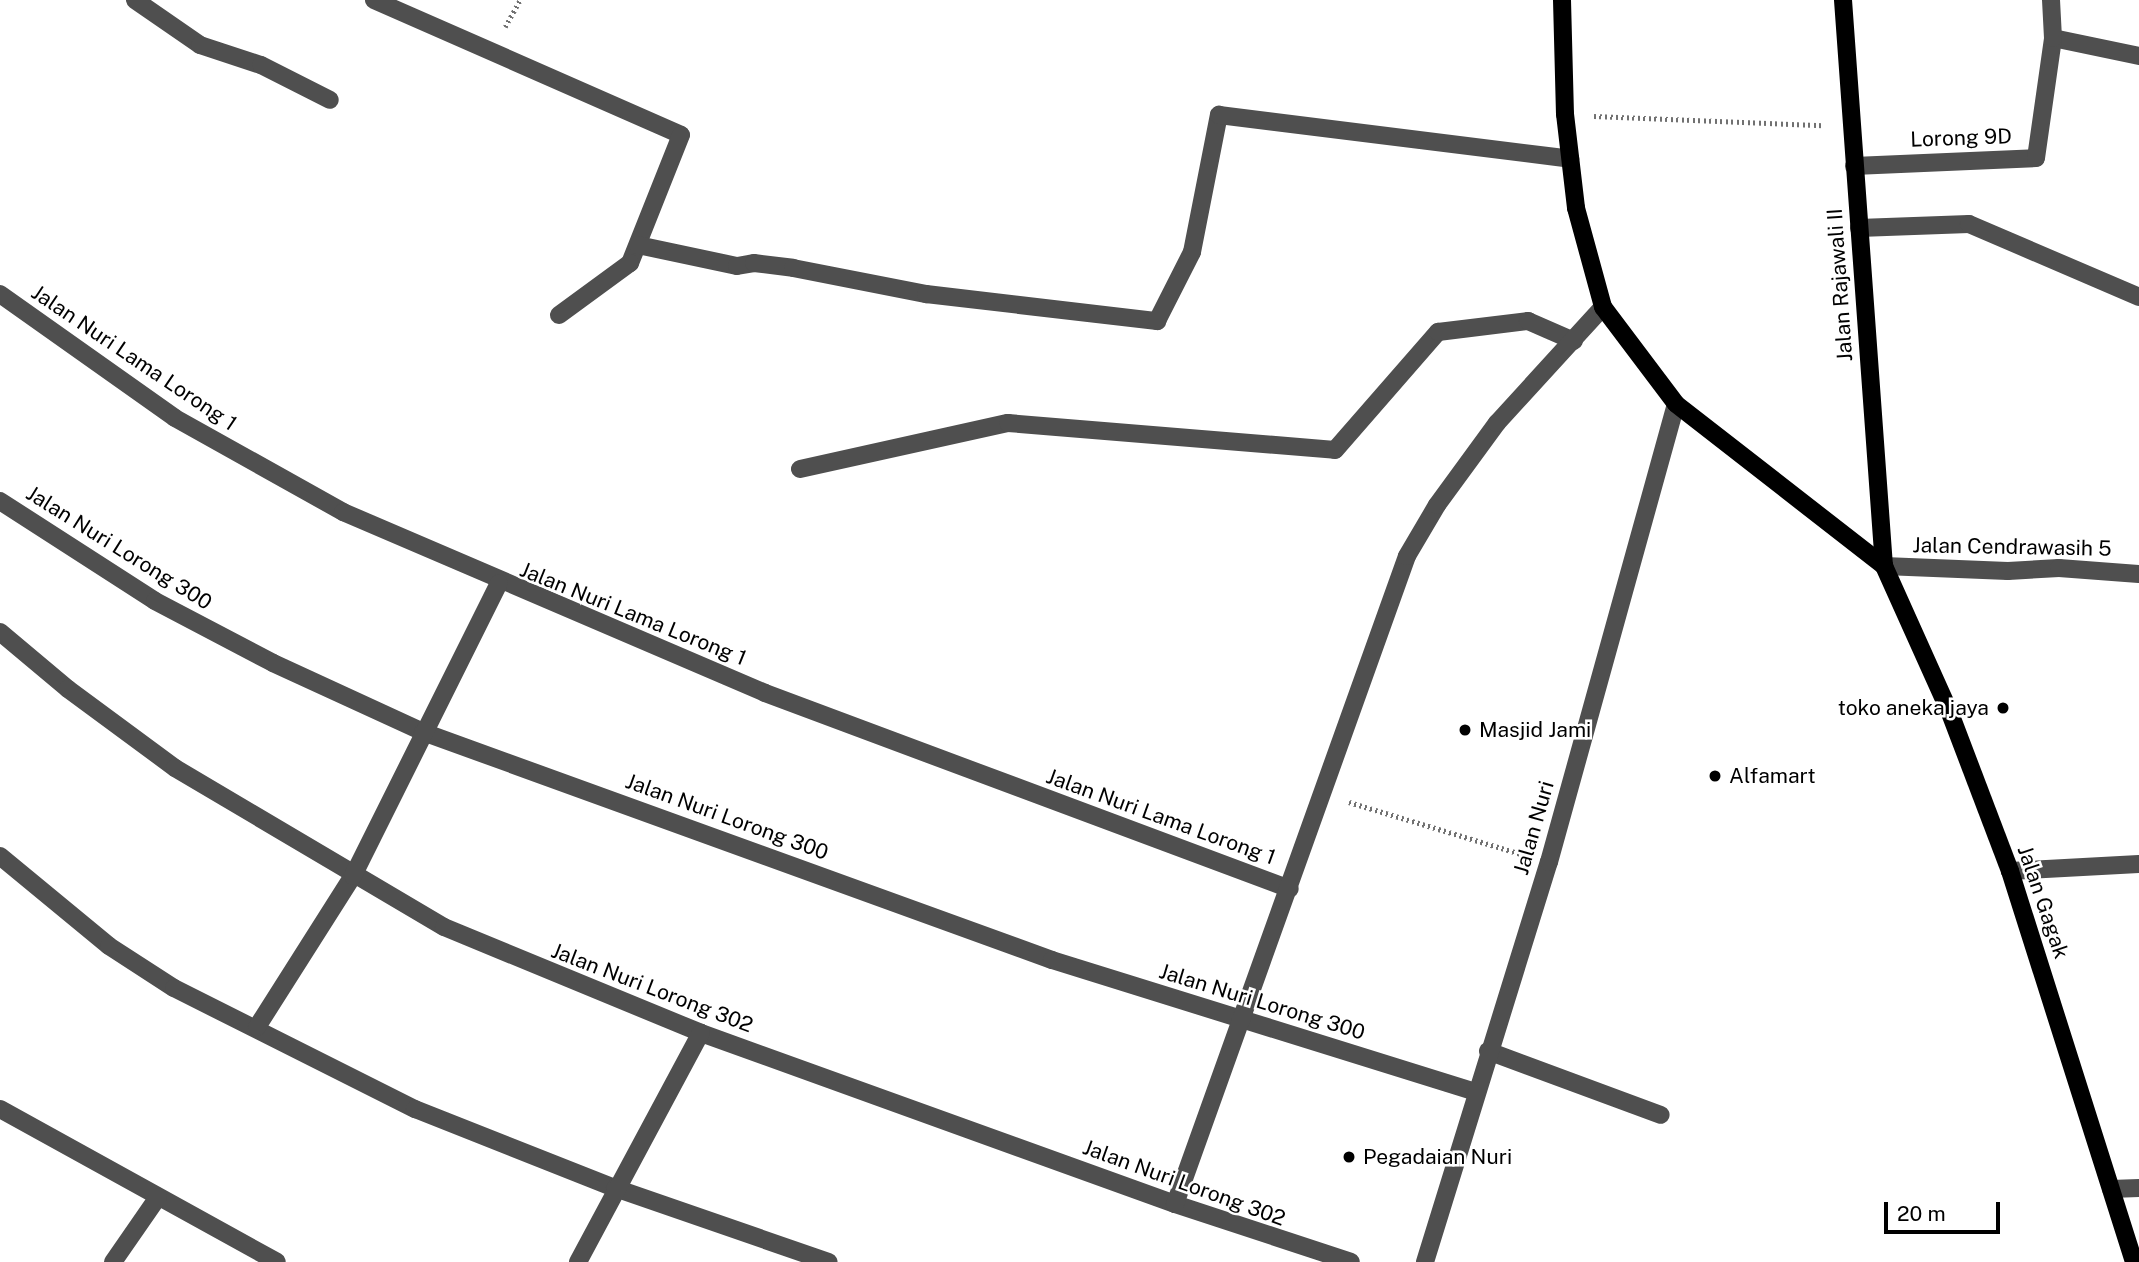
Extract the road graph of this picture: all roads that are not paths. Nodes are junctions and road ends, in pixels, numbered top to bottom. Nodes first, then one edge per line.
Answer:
1 (135, 0) edge
2 (374, 0) edge
3 (1562, 0) edge
4 (1843, 0) edge
5 (2051, 0) edge
6 (2053, 38) junction
7 (2139, 56) edge
8 (330, 100) dead end
9 (1570, 159) junction
10 (1854, 166) junction
11 (1859, 228) junction
12 (638, 245) junction
13 (0, 293) edge
14 (2139, 297) edge
15 (1603, 307) junction
16 (559, 315) dead end
17 (1574, 341) junction
18 (1676, 404) junction
19 (800, 469) dead end
20 (0, 501) edge
21 (1884, 566) junction
22 (2139, 574) edge
23 (499, 583) junction
24 (0, 632) edge
25 (423, 732) junction
26 (0, 856) edge
27 (2139, 864) edge
28 (2010, 871) junction
29 (353, 876) junction
30 (1290, 890) junction
31 (1244, 1020) junction
32 (257, 1027) junction
33 (701, 1032) junction
34 (1488, 1051) junction
35 (1475, 1092) junction
36 (0, 1109) edge
37 (1661, 1115) dead end
38 (615, 1188) junction
39 (2139, 1188) edge
40 (2111, 1189) junction
41 (158, 1197) junction
42 (1175, 1204) junction
43 (113, 1262) edge
44 (277, 1262) edge
45 (578, 1262) edge
46 (829, 1262) edge
47 (1351, 1262) edge
48 (1424, 1262) edge
49 (2134, 1262) edge

1 - 8 street
2 - 12 street
3 - 9 main road
4 - 10 main road, Jalan Rajawali II
5 - 6 street, Lorong 9D
6 - 7 street
6 - 10 street, Lorong 9D
9 - 12 street
9 - 15 main road
10 - 11 main road, Jalan Rajawali II
11 - 14 street
11 - 21 main road, Jalan Rajawali II
12 - 16 street
13 - 23 street, Jalan Nuri Lama Lorong 1
15 - 17 street
15 - 18 main road
17 - 19 street
17 - 30 street
18 - 21 main road
18 - 34 street, Jalan Nuri
20 - 25 street, Jalan Nuri Lorong 300
21 - 22 street, Jalan Cendrawasih 5
21 - 28 main road, Jalan Gagak
23 - 25 street
23 - 30 street, Jalan Nuri Lama Lorong 1
24 - 29 street, Jalan Nuri Lorong 302
25 - 29 street
25 - 31 street, Jalan Nuri Lorong 300
26 - 32 street
27 - 28 street
28 - 40 main road, Jalan Gagak
29 - 32 street
29 - 33 street, Jalan Nuri Lorong 302
30 - 31 street
31 - 35 street, Jalan Nuri Lorong 300
31 - 42 street
32 - 38 street
33 - 38 street
33 - 42 street, Jalan Nuri Lorong 302
34 - 35 street, Jalan Nuri
34 - 37 street
35 - 48 street, Jalan Nuri
36 - 41 street
38 - 45 street
38 - 46 street
39 - 40 street
40 - 49 main road, Jalan Gagak
41 - 43 street
41 - 44 street
42 - 47 street, Jalan Nuri Lorong 302

